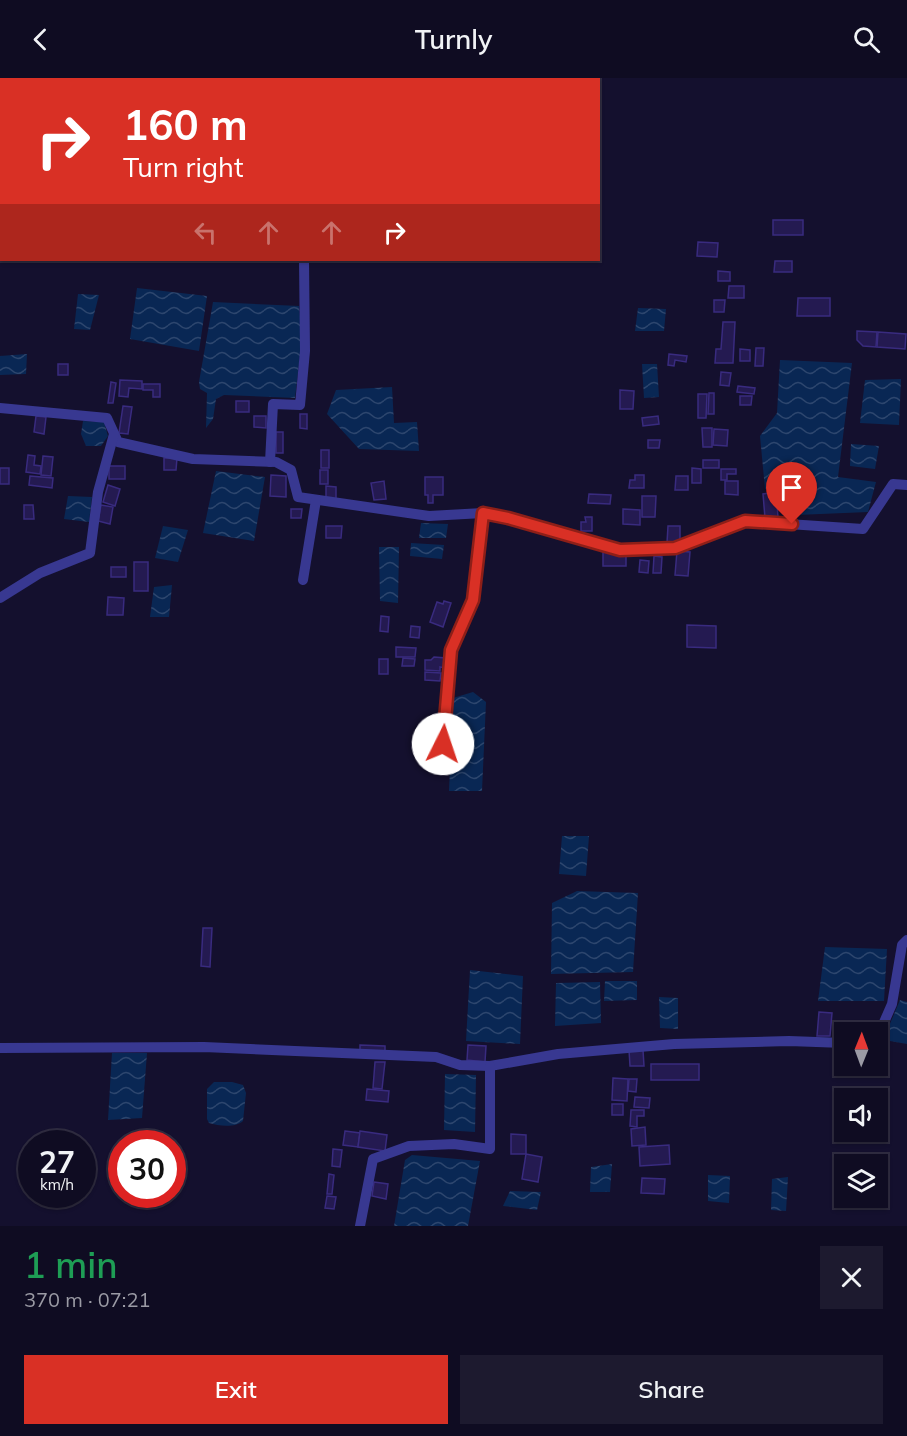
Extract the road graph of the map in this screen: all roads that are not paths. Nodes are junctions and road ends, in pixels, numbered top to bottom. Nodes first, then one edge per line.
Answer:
1 (304, 261) edge
2 (0, 408) edge
3 (114, 434) junction
4 (270, 462) junction
5 (907, 484) edge
6 (316, 500) junction
7 (483, 513) junction
8 (303, 580) dead end
9 (0, 598) edge
10 (443, 744) dead end
11 (907, 940) edge
12 (884, 1022) edge
13 (834, 1043) edge
14 (0, 1048) edge
15 (490, 1066) junction
16 (360, 1226) edge

1 - 4 street
2 - 3 street
3 - 4 street
3 - 9 street
4 - 6 street
5 - 7 street
6 - 7 street
6 - 8 street
7 - 10 street
11 - 12 street
13 - 15 street
14 - 15 street
15 - 16 street

